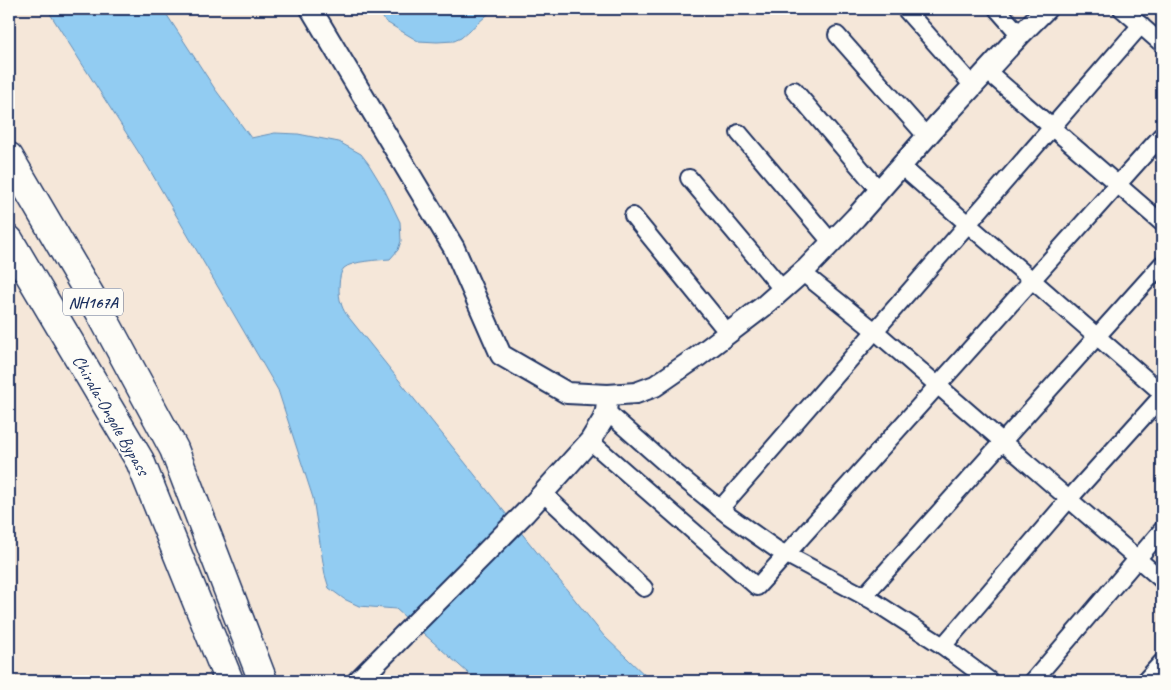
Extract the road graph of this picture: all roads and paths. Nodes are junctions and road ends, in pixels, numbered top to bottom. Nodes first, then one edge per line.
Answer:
1 (311, 9) edge
2 (906, 9) edge
3 (997, 9) edge
4 (1046, 9) edge
5 (1122, 9) edge
6 (1140, 25) junction
7 (837, 35) dead end
8 (1020, 35) junction
9 (1162, 44) edge
10 (980, 79) junction
11 (794, 90) dead end
12 (1052, 127) junction
13 (739, 133) dead end
14 (1162, 135) edge
15 (926, 137) junction
16 (9, 157) edge
17 (901, 166) junction
18 (689, 178) dead end
19 (1118, 184) junction
20 (880, 190) junction
21 (633, 216) dead end
22 (1162, 222) edge
23 (968, 224) junction
24 (9, 240) edge
25 (832, 243) junction
26 (1162, 264) edge
27 (802, 273) junction
28 (1032, 280) junction
29 (783, 290) junction
30 (875, 331) junction
31 (728, 333) junction
32 (1097, 337) junction
33 (938, 386) junction
34 (1162, 394) edge
35 (607, 403) junction
36 (590, 441) junction
37 (1003, 442) junction
38 (543, 493) junction
39 (1069, 499) junction
40 (720, 509) junction
41 (1162, 530) edge
42 (786, 556) junction
43 (1138, 558) junction
44 (1162, 580) edge
45 (644, 588) dead end
46 (864, 596) junction
47 (943, 646) junction
48 (1162, 662) edge
49 (229, 681) edge
50 (262, 681) edge
51 (358, 681) edge
52 (990, 681) edge
53 (1033, 681) edge
54 (1145, 681) edge

1 - 35 street
2 - 10 street
3 - 8 street
4 - 8 street
5 - 6 street
6 - 9 street
6 - 12 street
7 - 15 street
8 - 10 street
10 - 12 street
10 - 15 street
11 - 20 street
12 - 19 street
12 - 23 street
13 - 25 street
14 - 19 street
15 - 17 street
16 - 50 highway, NH167A
17 - 20 street
17 - 23 street
18 - 29 street
19 - 22 street
19 - 28 street
20 - 25 street
21 - 31 street
23 - 28 street
23 - 30 street
24 - 49 highway, Chirala-Ongole Bypass / NH167A
25 - 27 street
26 - 32 street
27 - 29 street
27 - 30 street
28 - 32 street
28 - 33 street
29 - 31 street
30 - 33 street
30 - 40 street
31 - 35 street
32 - 34 street
32 - 37 street
33 - 37 street
33 - 42 street
34 - 39 street
35 - 36 street
35 - 40 street
36 - 38 street
36 - 42 street
37 - 39 street
37 - 46 street
38 - 45 street
38 - 51 street
39 - 43 street
39 - 47 street
40 - 42 street
41 - 43 street
42 - 46 street
43 - 44 street
43 - 53 street
46 - 47 street
47 - 52 street
48 - 54 street

